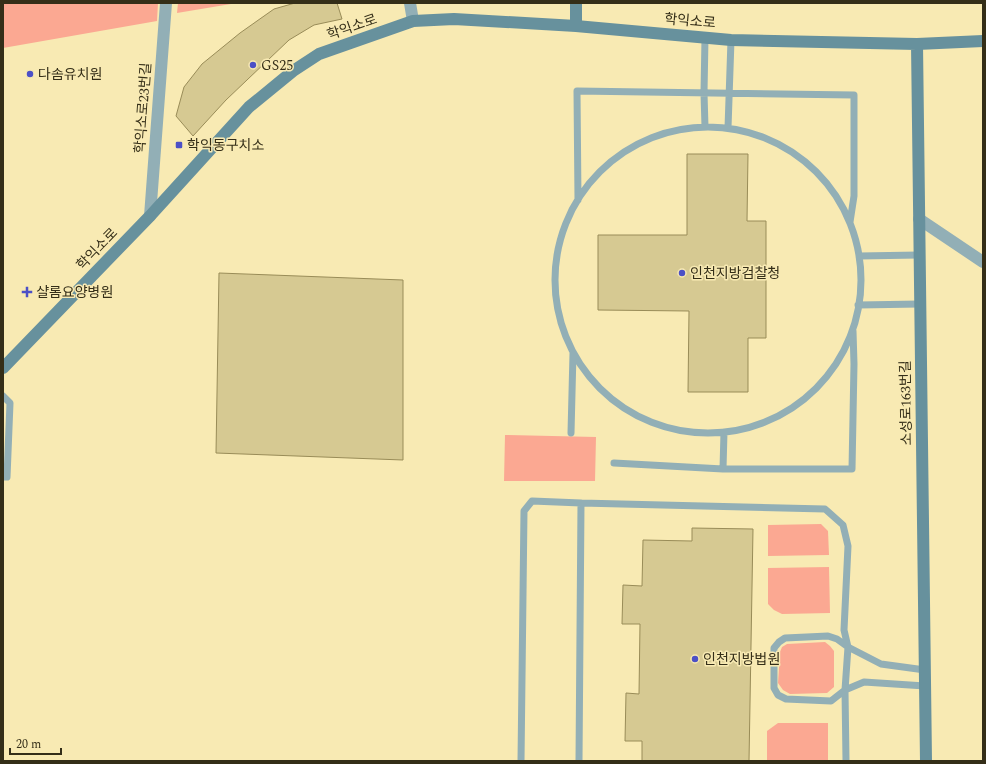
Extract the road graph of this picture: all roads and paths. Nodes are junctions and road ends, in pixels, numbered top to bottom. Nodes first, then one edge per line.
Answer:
1 (166, 3) edge
2 (410, 3) edge
3 (576, 3) edge
4 (413, 21) junction
5 (576, 26) junction
6 (705, 38) junction
7 (731, 40) junction
8 (983, 41) edge
9 (917, 44) junction
10 (704, 93) junction
11 (729, 93) junction
12 (705, 127) junction
13 (728, 128) junction
14 (578, 201) junction
15 (150, 216) junction
16 (919, 219) junction
17 (850, 222) junction
18 (920, 255) junction
19 (859, 256) junction
20 (983, 262) edge
21 (920, 304) junction
22 (858, 305) junction
23 (853, 328) junction
24 (573, 352) junction
25 (3, 368) edge
26 (3, 396) edge
27 (724, 432) junction
28 (571, 433) dead end
29 (614, 463) dead end
30 (723, 469) junction
31 (3, 477) edge
32 (581, 503) junction
33 (848, 647) junction
34 (925, 670) junction
35 (925, 686) junction
36 (845, 690) junction
37 (521, 761) edge
38 (578, 761) edge
39 (846, 761) edge
40 (926, 761) edge

1 - 15 street, 학익소로23번길
2 - 4 street
3 - 5 street
4 - 5 street, 학익소로
4 - 15 street, 학익소로
5 - 6 street, 학익소로
6 - 7 street, 학익소로
6 - 10 lane
7 - 9 street, 학익소로
7 - 11 lane
8 - 9 street, 학익소로
9 - 16 street, 소성로163번길
10 - 11 lane
10 - 12 lane
10 - 14 lane
11 - 13 lane
11 - 17 lane
12 - 13 lane
12 - 14 lane
13 - 17 lane
14 - 24 lane
15 - 25 street, 학익소로
16 - 18 street, 소성로163번길
16 - 20 street
17 - 19 lane
18 - 19 lane
18 - 21 street, 소성로163번길
19 - 22 lane
21 - 22 lane
21 - 34 street, 소성로163번길
22 - 23 lane
23 - 27 lane
23 - 30 lane
24 - 27 lane
24 - 28 lane
26 - 31 lane
27 - 30 lane
29 - 30 lane
32 - 33 lane
32 - 37 lane
32 - 38 lane
33 - 34 lane
33 - 36 lane
33 - 36 lane
34 - 35 street, 소성로163번길
35 - 36 lane
35 - 40 street, 소성로163번길
36 - 39 lane

